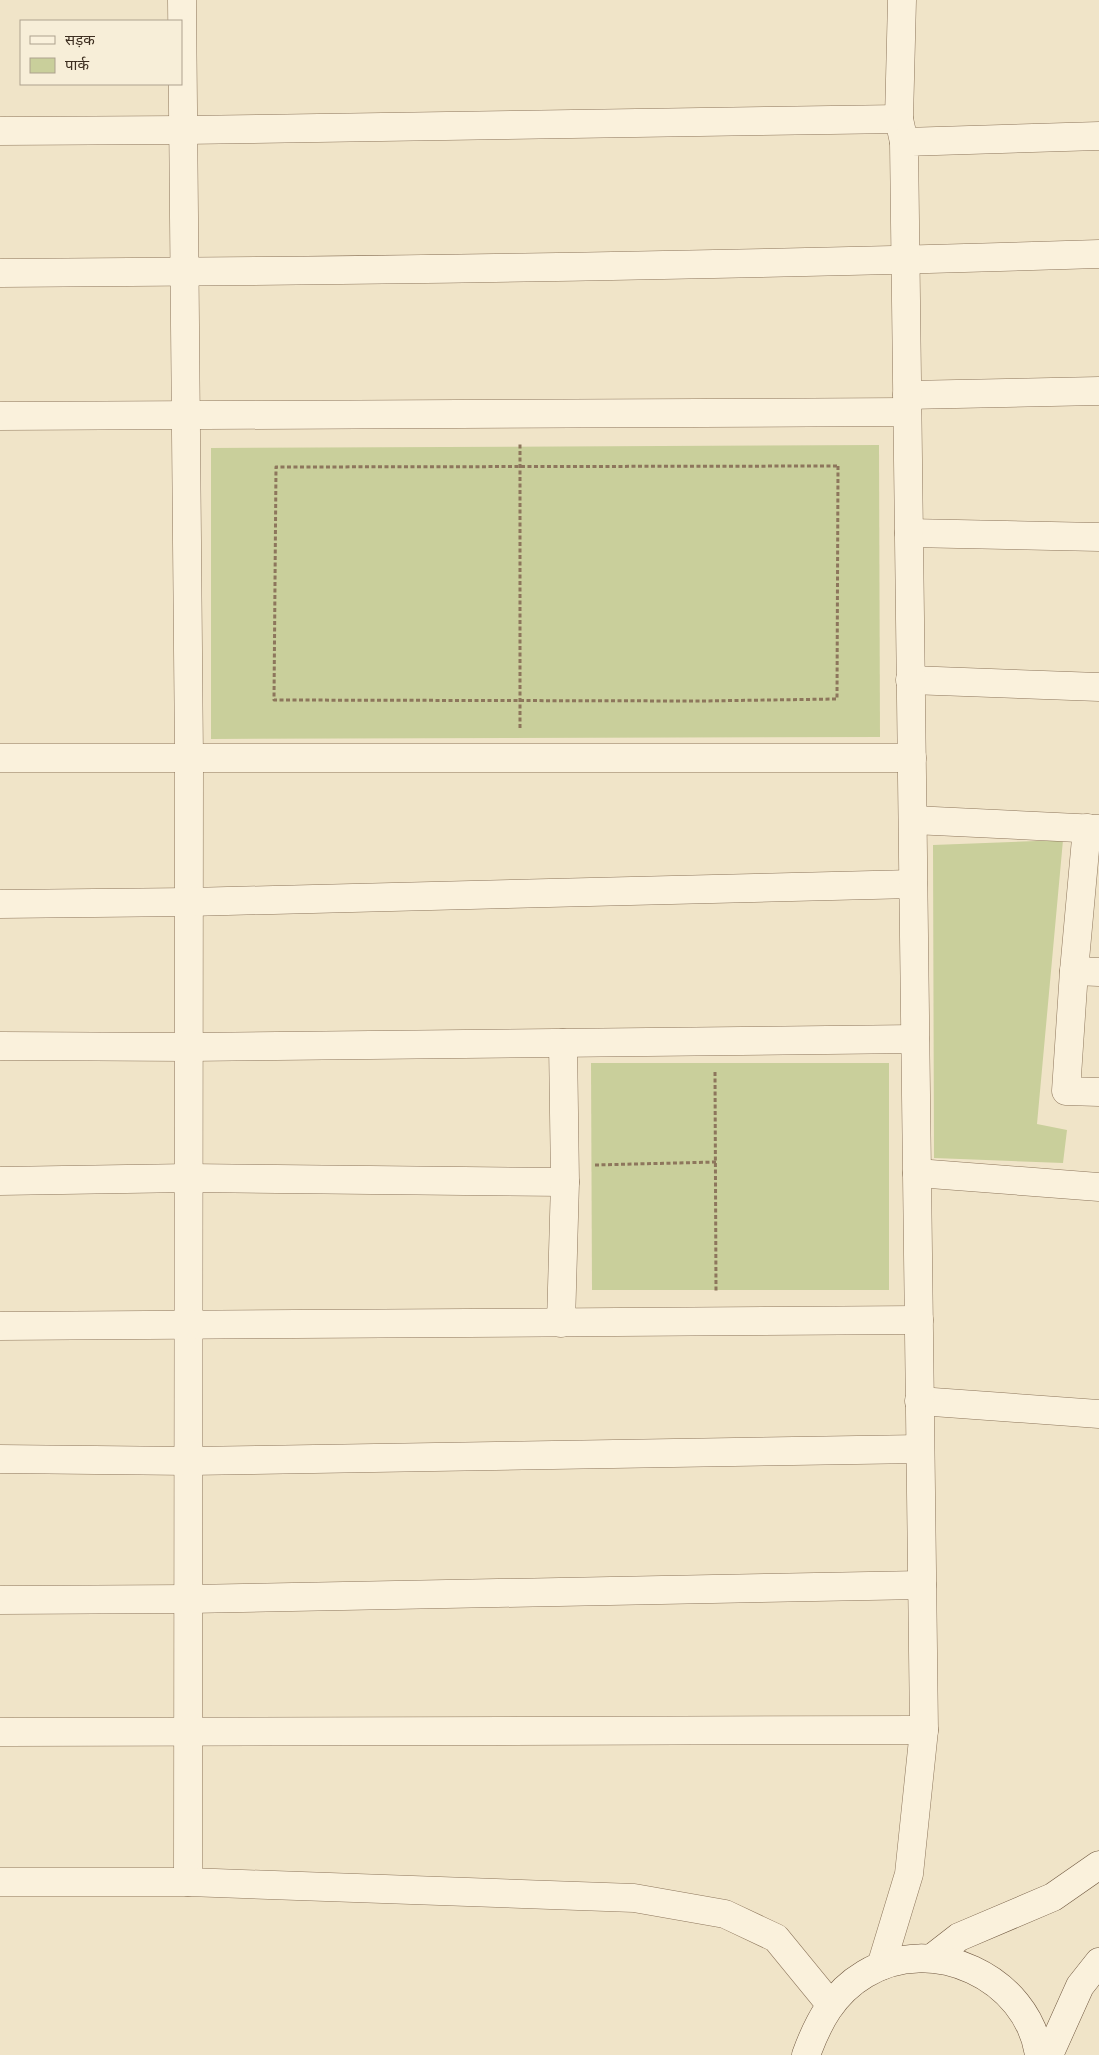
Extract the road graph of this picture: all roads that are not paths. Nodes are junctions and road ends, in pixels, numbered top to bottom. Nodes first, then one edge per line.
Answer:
1 (182, 0) edge
2 (902, 0) edge
3 (184, 130) junction
4 (0, 131) edge
5 (902, 131) junction
6 (1099, 136) edge
7 (1099, 254) edge
8 (905, 260) junction
9 (185, 272) junction
10 (0, 273) edge
11 (1099, 391) edge
12 (907, 404) junction
13 (0, 416) edge
14 (187, 416) junction
15 (909, 534) junction
16 (1099, 537) edge
17 (910, 680) junction
18 (1099, 687) edge
19 (0, 758) edge
20 (189, 758) junction
21 (912, 758) junction
22 (913, 820) junction
23 (1093, 828) edge
24 (913, 884) junction
25 (189, 902) junction
26 (0, 904) edge
27 (1086, 971) edge
28 (915, 1039) junction
29 (563, 1043) junction
30 (0, 1046) edge
31 (189, 1047) junction
32 (1099, 1092) edge
33 (917, 1173) junction
34 (565, 1174) junction
35 (189, 1178) junction
36 (0, 1180) edge
37 (1099, 1187) edge
38 (919, 1320) junction
39 (561, 1323) junction
40 (0, 1326) edge
41 (189, 1326) junction
42 (919, 1401) junction
43 (1099, 1414) edge
44 (920, 1450) junction
45 (0, 1458) edge
46 (189, 1461) junction
47 (922, 1585) junction
48 (189, 1599) junction
49 (0, 1600) edge
50 (924, 1730) junction
51 (0, 1732) edge
52 (188, 1732) junction
53 (1099, 1865) edge
54 (0, 1882) edge
55 (188, 1882) junction
56 (932, 1958) junction
57 (1099, 1962) edge
58 (881, 1966) junction
59 (830, 2004) junction
60 (808, 2050) edge
61 (1039, 2055) edge
62 (1048, 2055) edge

1 - 3 street
2 - 5 street
3 - 4 street
3 - 5 street
3 - 9 street
5 - 6 street
5 - 8 street
7 - 8 street
8 - 9 street
8 - 12 street
9 - 10 street
9 - 14 street
11 - 12 street
12 - 14 street
12 - 15 street
13 - 14 street
14 - 20 street
15 - 16 street
15 - 17 street
17 - 18 street
17 - 21 street
19 - 20 street
20 - 21 street
20 - 25 street
21 - 22 street
22 - 23 street
22 - 24 street
23 - 27 street
24 - 25 street
24 - 28 street
25 - 26 street
25 - 31 street
27 - 32 street
28 - 29 street
28 - 33 street
29 - 31 street
29 - 34 street
30 - 31 street
31 - 35 street
33 - 37 street
33 - 38 street
34 - 35 street
34 - 39 street
35 - 36 street
35 - 41 street
38 - 39 street
38 - 42 street
39 - 41 street
40 - 41 street
41 - 46 street
42 - 43 street
42 - 44 street
44 - 46 street
44 - 47 street
45 - 46 street
46 - 48 street
47 - 48 street
47 - 50 street
48 - 49 street
48 - 52 street
50 - 52 street
50 - 58 street
51 - 52 street
52 - 55 street
53 - 56 street
54 - 55 street
55 - 59 street
56 - 58 street
56 - 61 street
57 - 62 street
58 - 59 street
59 - 60 street

